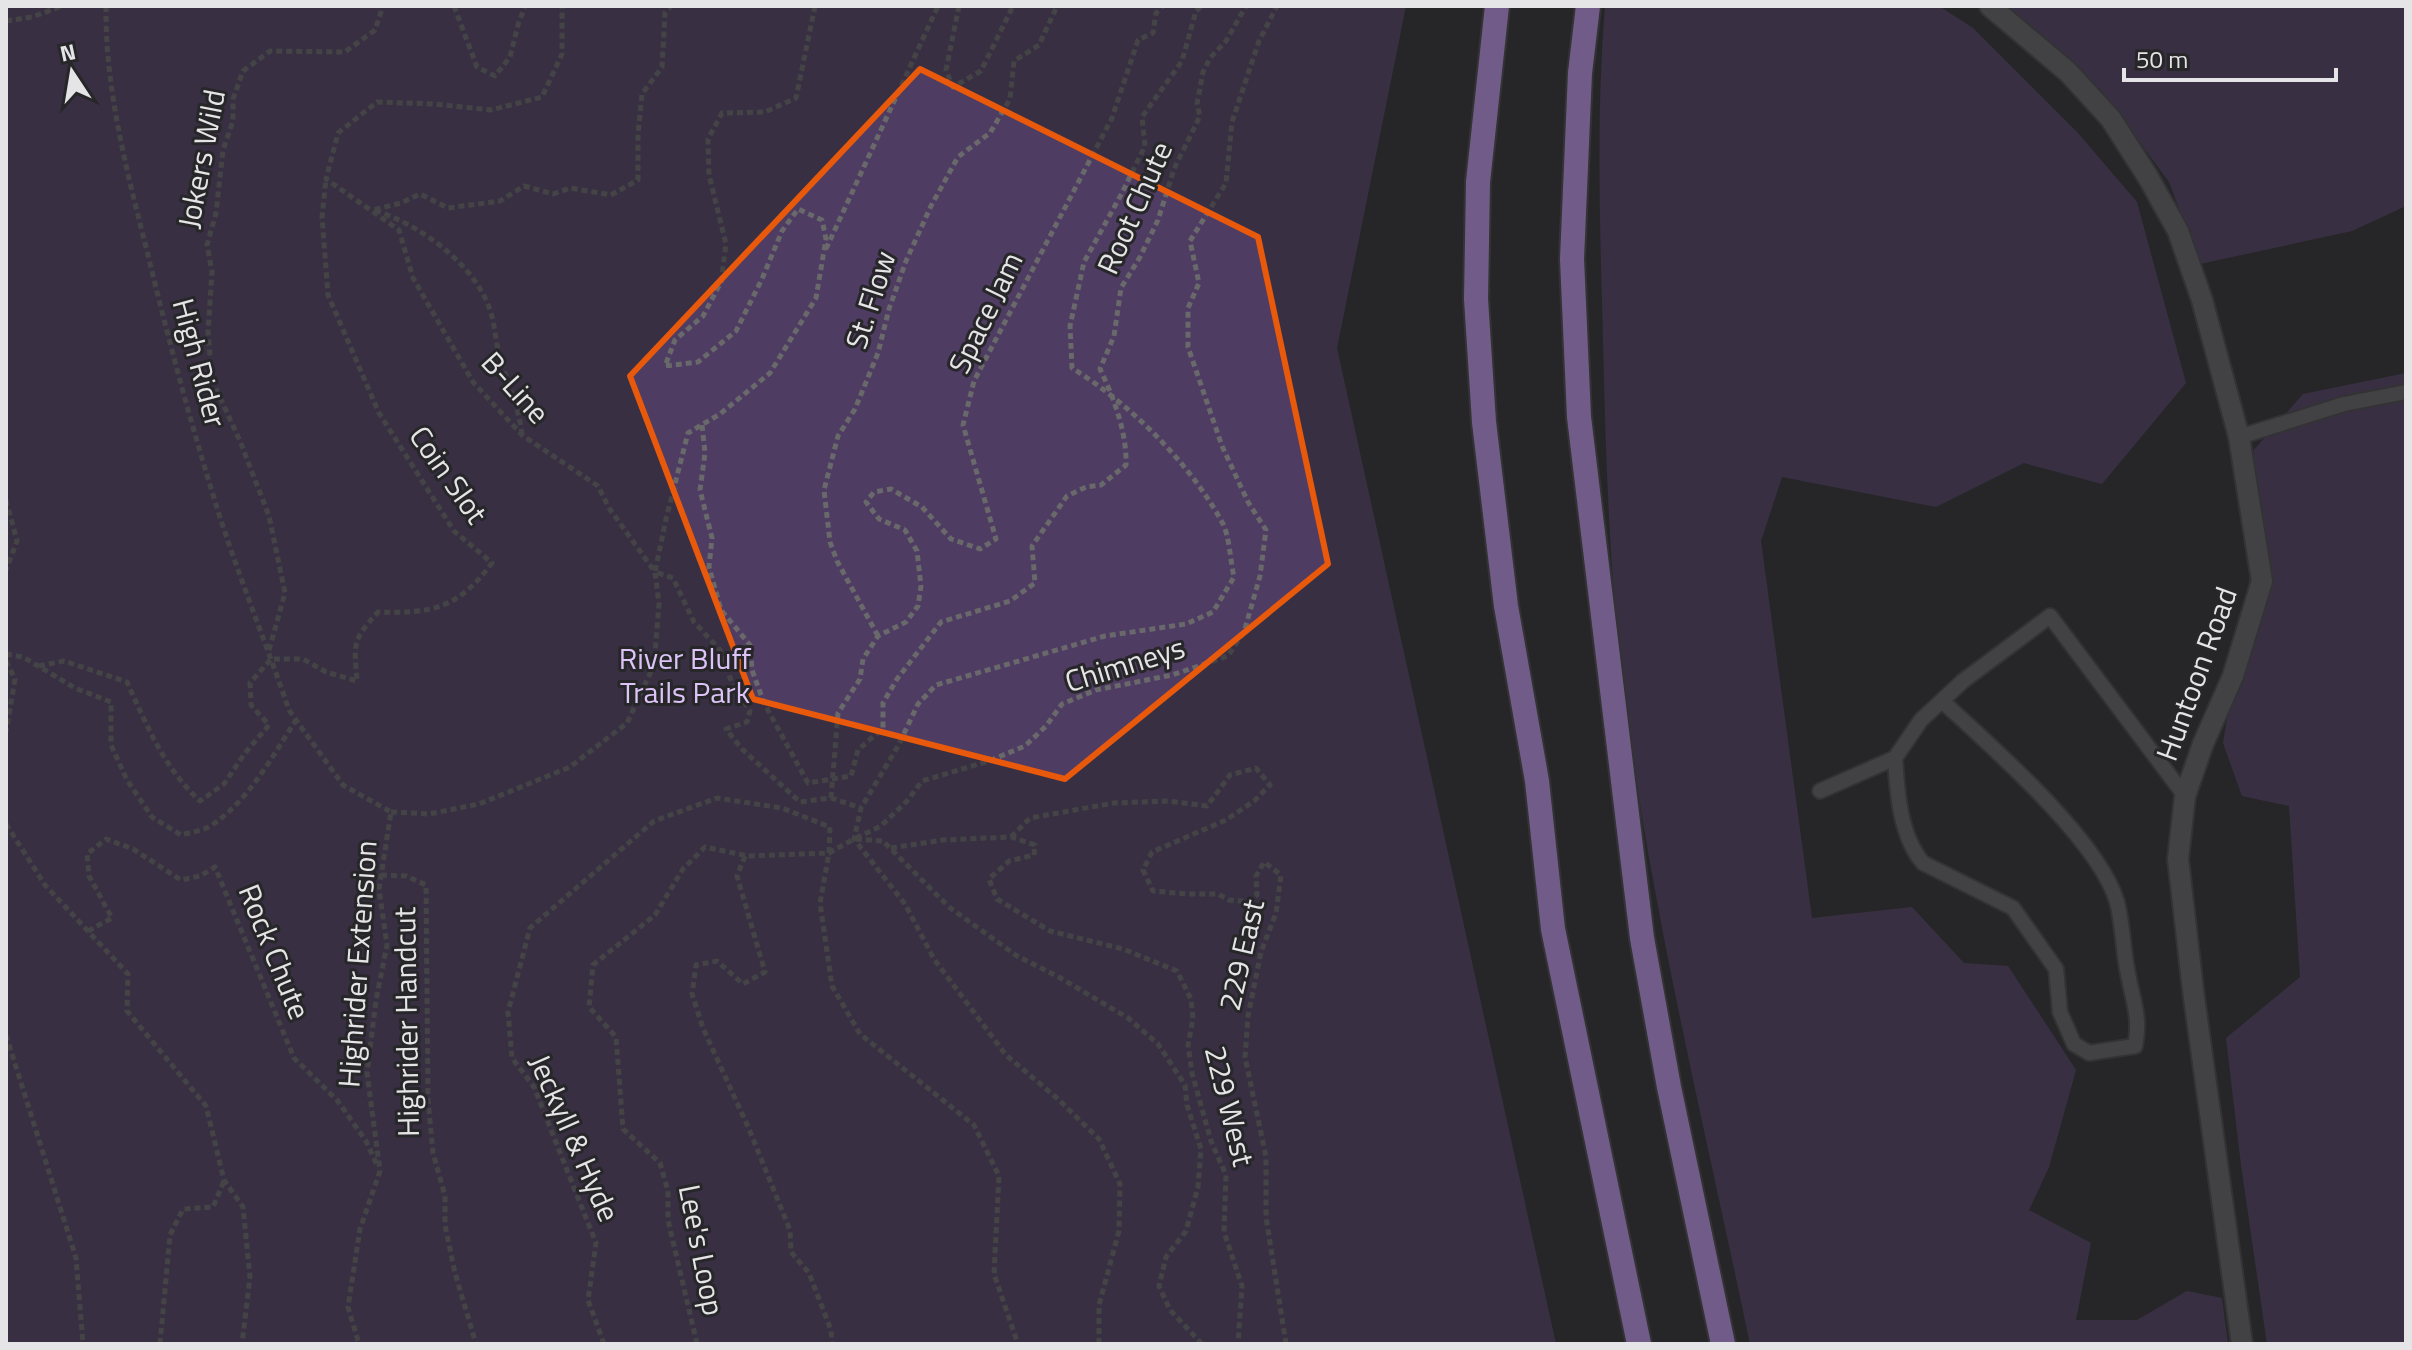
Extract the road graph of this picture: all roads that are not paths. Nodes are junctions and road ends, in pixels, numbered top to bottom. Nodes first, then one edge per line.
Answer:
1 (1497, 6) edge
2 (1588, 6) edge
3 (1990, 6) edge
4 (2406, 392) edge
5 (2239, 437) junction
6 (1942, 701) junction
7 (1895, 758) junction
8 (1820, 791) dead end
9 (2185, 796) junction
10 (1639, 1344) edge
11 (1723, 1344) edge
12 (2242, 1344) edge

1 - 10 highway
2 - 11 highway
3 - 5 street, Huntoon Road
4 - 5 lane
5 - 9 street, Huntoon Road
6 - 7 lane
6 - 7 lane
6 - 9 lane
7 - 8 lane
9 - 12 street, Huntoon Road

